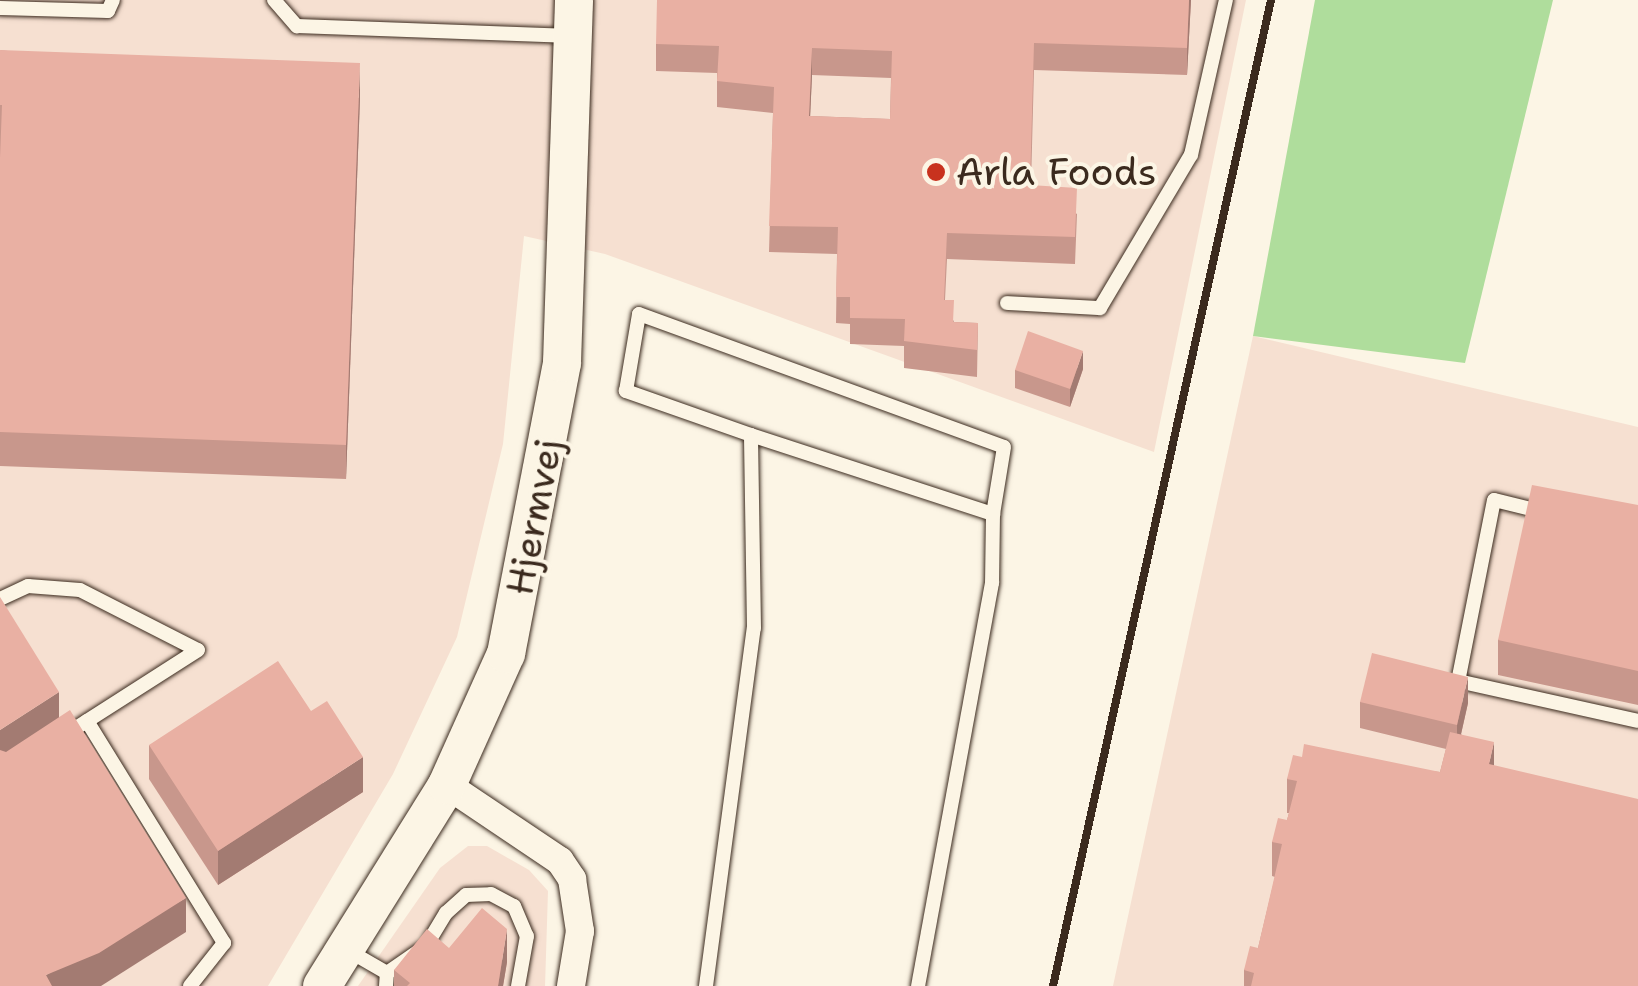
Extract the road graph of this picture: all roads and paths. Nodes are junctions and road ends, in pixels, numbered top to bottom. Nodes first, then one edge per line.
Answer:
1 (112, 0) edge
2 (274, 0) edge
3 (1226, 0) edge
4 (0, 8) edge
5 (573, 18) edge
6 (1007, 304) dead end
7 (751, 435) junction
8 (993, 514) junction
9 (1566, 517) edge
10 (0, 599) edge
11 (87, 721) junction
12 (1638, 721) edge
13 (44, 749) edge
14 (447, 785) junction
15 (347, 950) junction
16 (386, 979) edge
17 (190, 986) edge
18 (322, 986) edge
19 (518, 986) edge
20 (572, 986) edge
21 (706, 986) edge
22 (918, 986) edge

1 - 4 lane
2 - 5 lane
3 - 6 lane
5 - 14 street, Hjermvej
7 - 8 lane
7 - 8 lane
7 - 21 lane
8 - 22 lane
9 - 12 lane
10 - 11 lane
11 - 13 lane
11 - 17 lane
14 - 15 street, Hjermvej
14 - 20 street
15 - 16 lane
15 - 18 street, Hjermvej
16 - 19 lane

